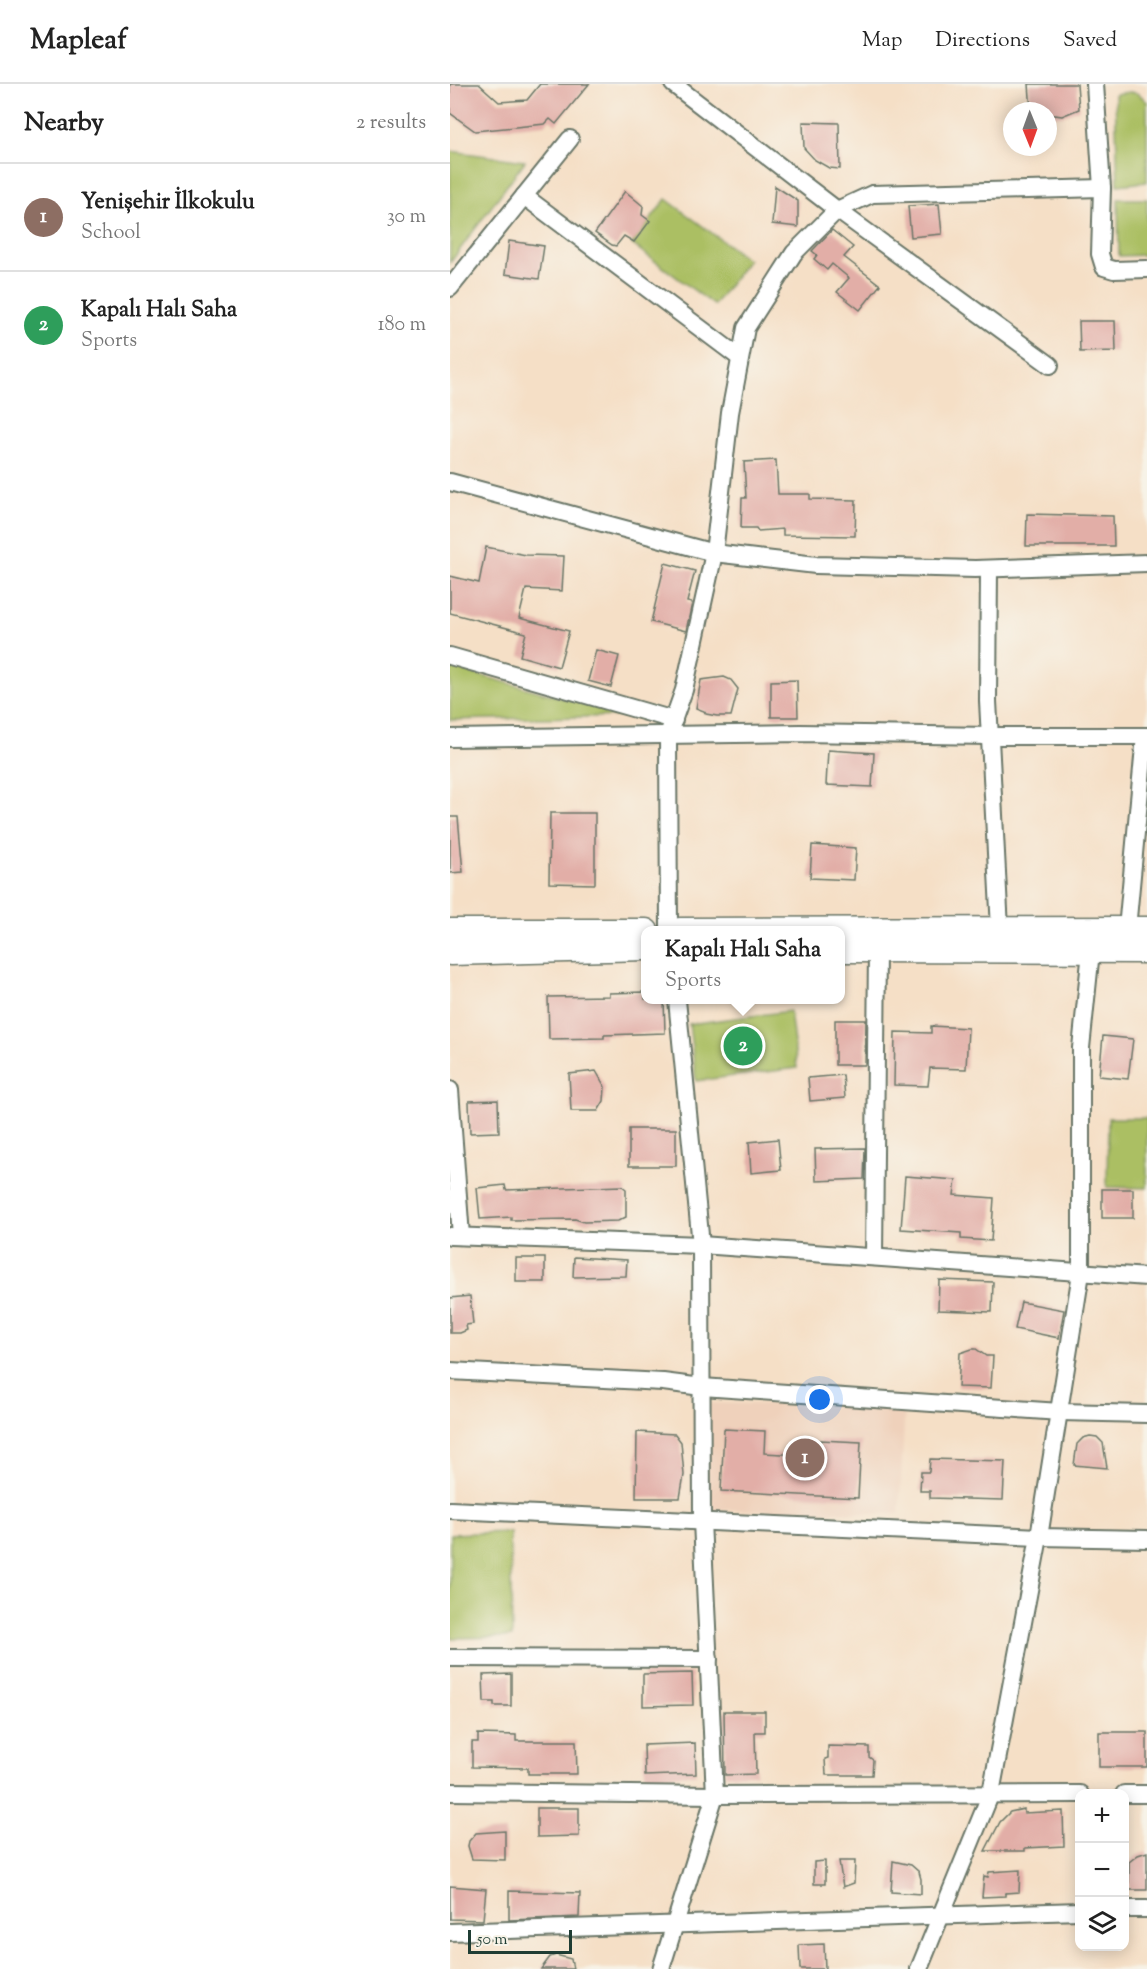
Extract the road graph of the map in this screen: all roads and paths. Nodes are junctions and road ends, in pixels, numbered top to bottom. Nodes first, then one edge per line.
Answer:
1 (673, 84) edge
2 (1095, 84) edge
3 (570, 139) dead end
4 (1102, 188) junction
5 (524, 196) junction
6 (837, 210) junction
7 (1147, 269) edge
8 (450, 288) edge
9 (740, 358) junction
10 (1050, 364) dead end
11 (450, 482) edge
12 (714, 553) junction
13 (1147, 563) edge
14 (989, 569) junction
15 (450, 656) edge
16 (671, 727) junction
17 (990, 736) junction
18 (1146, 736) edge
19 (450, 738) edge
20 (669, 926) edge
21 (845, 929) edge
22 (1000, 929) junction
23 (1137, 929) edge
24 (450, 931) edge
25 (641, 931) edge
26 (641, 948) edge
27 (845, 950) edge
28 (877, 950) junction
29 (1091, 951) junction
30 (1147, 951) edge
31 (450, 953) edge
32 (677, 1004) edge
33 (450, 1089) edge
34 (455, 1236) edge
35 (701, 1245) junction
36 (874, 1257) junction
37 (1081, 1273) junction
38 (1147, 1277) edge
39 (450, 1371) edge
40 (702, 1387) junction
41 (1059, 1412) junction
42 (1147, 1414) edge
43 (450, 1510) edge
44 (702, 1521) junction
45 (1039, 1537) junction
46 (1147, 1539) edge
47 (450, 1658) edge
48 (709, 1659) junction
49 (450, 1792) edge
50 (991, 1793) junction
51 (1075, 1794) edge
52 (1129, 1794) edge
53 (1147, 1794) edge
54 (716, 1795) junction
55 (1129, 1909) edge
56 (1147, 1909) edge
57 (1075, 1911) edge
58 (942, 1915) junction
59 (676, 1925) junction
60 (450, 1932) edge
61 (661, 1969) edge
62 (919, 1969) edge

1 - 6 street
2 - 4 street
3 - 5 street
4 - 6 street
4 - 7 street
5 - 8 street
5 - 9 street
6 - 9 street
6 - 10 street
9 - 12 street
11 - 12 street
12 - 14 street
12 - 16 street
13 - 14 street
14 - 17 street
15 - 16 street
16 - 17 street
16 - 19 street
16 - 20 street
17 - 18 street
17 - 22 street
18 - 23 street
21 - 22 highway
22 - 23 highway
24 - 25 highway
26 - 31 highway
27 - 28 highway
28 - 29 highway
28 - 36 street
29 - 30 highway
29 - 37 street
32 - 35 street
33 - 34 street
34 - 35 street
35 - 36 street
35 - 40 street
36 - 37 street
37 - 38 street
37 - 41 street
39 - 40 street
40 - 41 street
40 - 44 street
41 - 42 street
41 - 45 street
43 - 44 street
44 - 45 street
44 - 48 street
45 - 46 street
45 - 50 street
47 - 48 street
48 - 54 street
49 - 54 street
50 - 51 street
50 - 54 street
50 - 58 street
52 - 53 street
54 - 59 street
55 - 56 street
57 - 58 street
58 - 59 street
58 - 62 street
59 - 60 street
59 - 61 street

